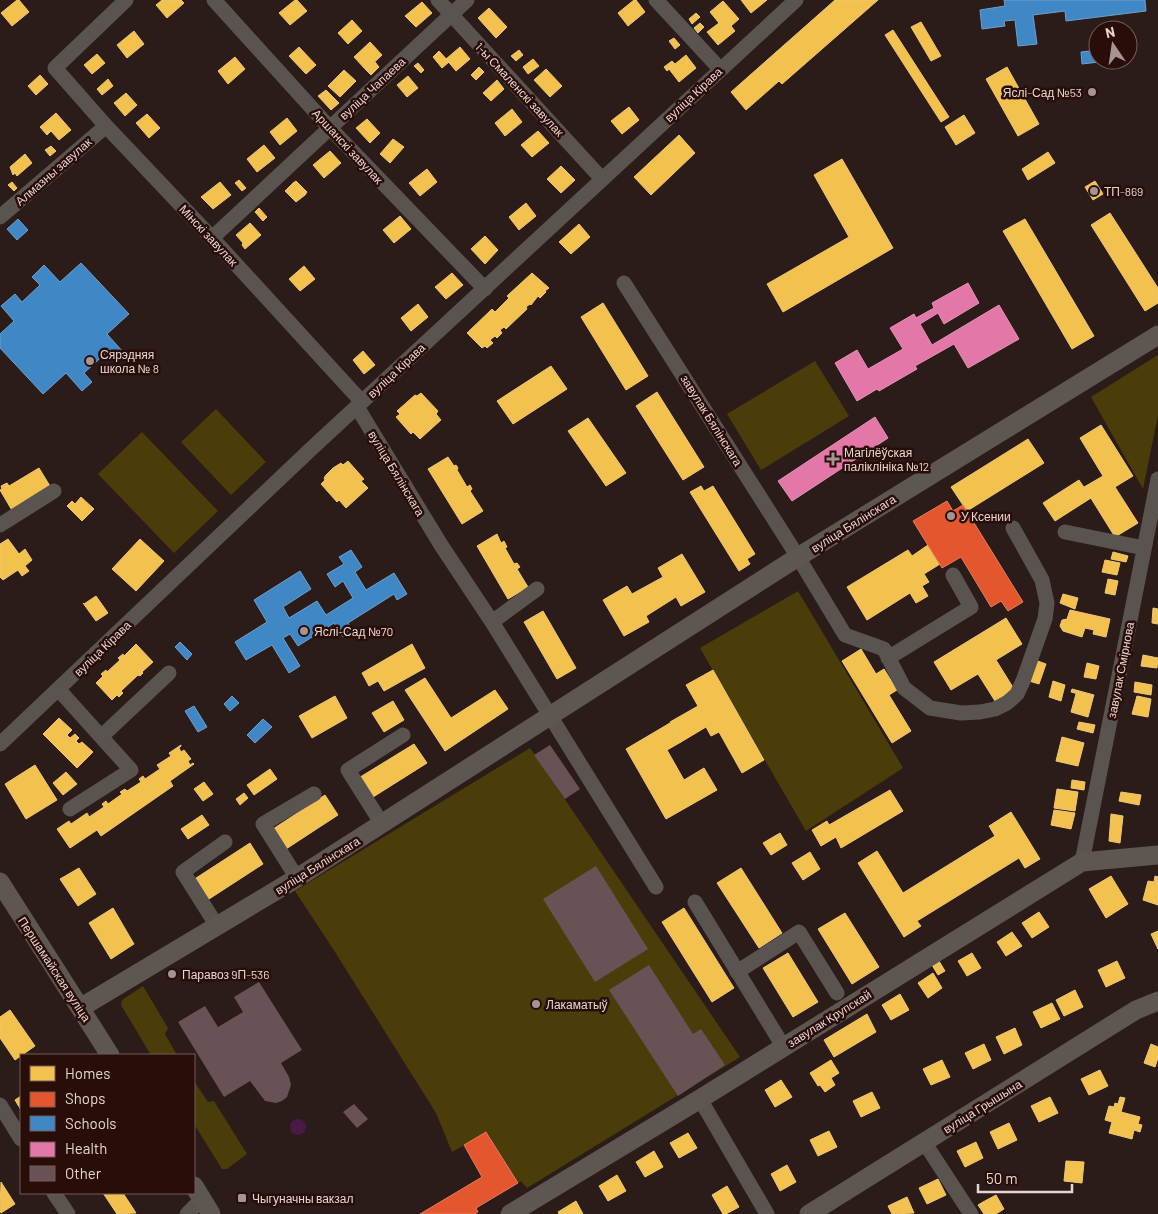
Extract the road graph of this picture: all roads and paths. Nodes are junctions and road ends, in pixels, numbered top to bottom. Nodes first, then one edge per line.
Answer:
1 (126, 0) edge
2 (214, 0) edge
3 (438, 0) edge
4 (467, 0) edge
5 (656, 0) edge
6 (796, 0) edge
7 (451, 14) junction
8 (720, 69) junction
9 (106, 126) junction
10 (330, 128) junction
11 (602, 179) junction
12 (0, 217) edge
13 (212, 238) junction
14 (624, 283) dead end
15 (484, 289) junction
16 (1158, 335) edge
17 (360, 404) junction
18 (1158, 479) edge
19 (54, 491) dead end
20 (0, 525) edge
21 (1013, 528) dead end
22 (1064, 532) dead end
23 (1144, 548) junction
24 (798, 557) junction
25 (953, 575) dead end
26 (537, 589) dead end
27 (492, 622) junction
28 (888, 658) junction
29 (169, 673) dead end
30 (59, 690) junction
31 (550, 715) junction
32 (403, 735) dead end
33 (102, 736) junction
34 (0, 744) edge
35 (314, 794) dead end
36 (70, 809) dead end
37 (382, 824) junction
38 (225, 842) dead end
39 (1158, 855) edge
40 (1082, 862) junction
41 (297, 878) junction
42 (0, 882) edge
43 (656, 887) dead end
44 (695, 902) dead end
45 (217, 926) junction
46 (737, 972) junction
47 (838, 993) dead end
48 (1158, 1001) edge
49 (80, 1008) junction
50 (783, 1046) junction
51 (109, 1054) edge
52 (700, 1098) junction
53 (0, 1105) edge
54 (20, 1137) edge
55 (924, 1142) junction
56 (55, 1194) edge
57 (202, 1200) edge
58 (68, 1214) edge
59 (187, 1214) edge
60 (510, 1214) edge
61 (766, 1214) edge
62 (809, 1214) edge
63 (971, 1214) edge

1 - 9 street, Мінскі завулак
2 - 10 street, Аршанскі завулак
3 - 7 street, 1-ы Смаленскі завулак
4 - 7 street, вуліца Чапаева
5 - 8 street
6 - 8 street, вуліца Кірава
7 - 10 street, вуліца Чапаева
7 - 11 street, 1-ы Смаленскі завулак
8 - 11 street, вуліца Кірава
9 - 12 street, Алмазны завулак
9 - 13 street, Мінскі завулак
10 - 13 street, вуліца Чапаева
10 - 15 street, Аршанскі завулак
11 - 15 street, вуліца Кірава
13 - 17 street, Мінскі завулак
14 - 24 street, завулак Бялінскага
15 - 17 street, вуліца Кірава
16 - 24 main road, вуліца Бялінскага
17 - 27 street, вуліца Бялінскага
17 - 30 street, вуліца Кірава
18 - 23 street, завулак Смірнова
19 - 20 street
21 - 28 street
22 - 23 street
23 - 40 street, завулак Смірнова
24 - 28 street, завулак Бялінскага
24 - 31 main road, вуліца Бялінскага
25 - 28 street
26 - 27 street
27 - 31 street, вуліца Бялінскага
29 - 33 street
30 - 33 street
30 - 34 street, вуліца Кірава
31 - 37 main road, вуліца Бялінскага
31 - 43 street, вуліца Бялінскага
32 - 37 street
33 - 36 street
35 - 41 street
37 - 41 main road, вуліца Бялінскага
38 - 45 street
39 - 40 main road, завулак Крупскай
40 - 50 main road, завулак Крупскай
41 - 45 main road, вуліца Бялінскага
42 - 49 main road, Першамайская вуліца
44 - 46 street
45 - 49 main road, вуліца Бялінскага
46 - 47 street
46 - 50 street
48 - 55 main road, вуліца Грышына
49 - 51 main road, Першамайская вуліца
50 - 52 main road, завулак Крупскай
52 - 60 main road, завулак Крупскай
52 - 61 street
53 - 54 street
55 - 62 main road, вуліца Грышына
55 - 63 street
56 - 58 street
57 - 59 street

